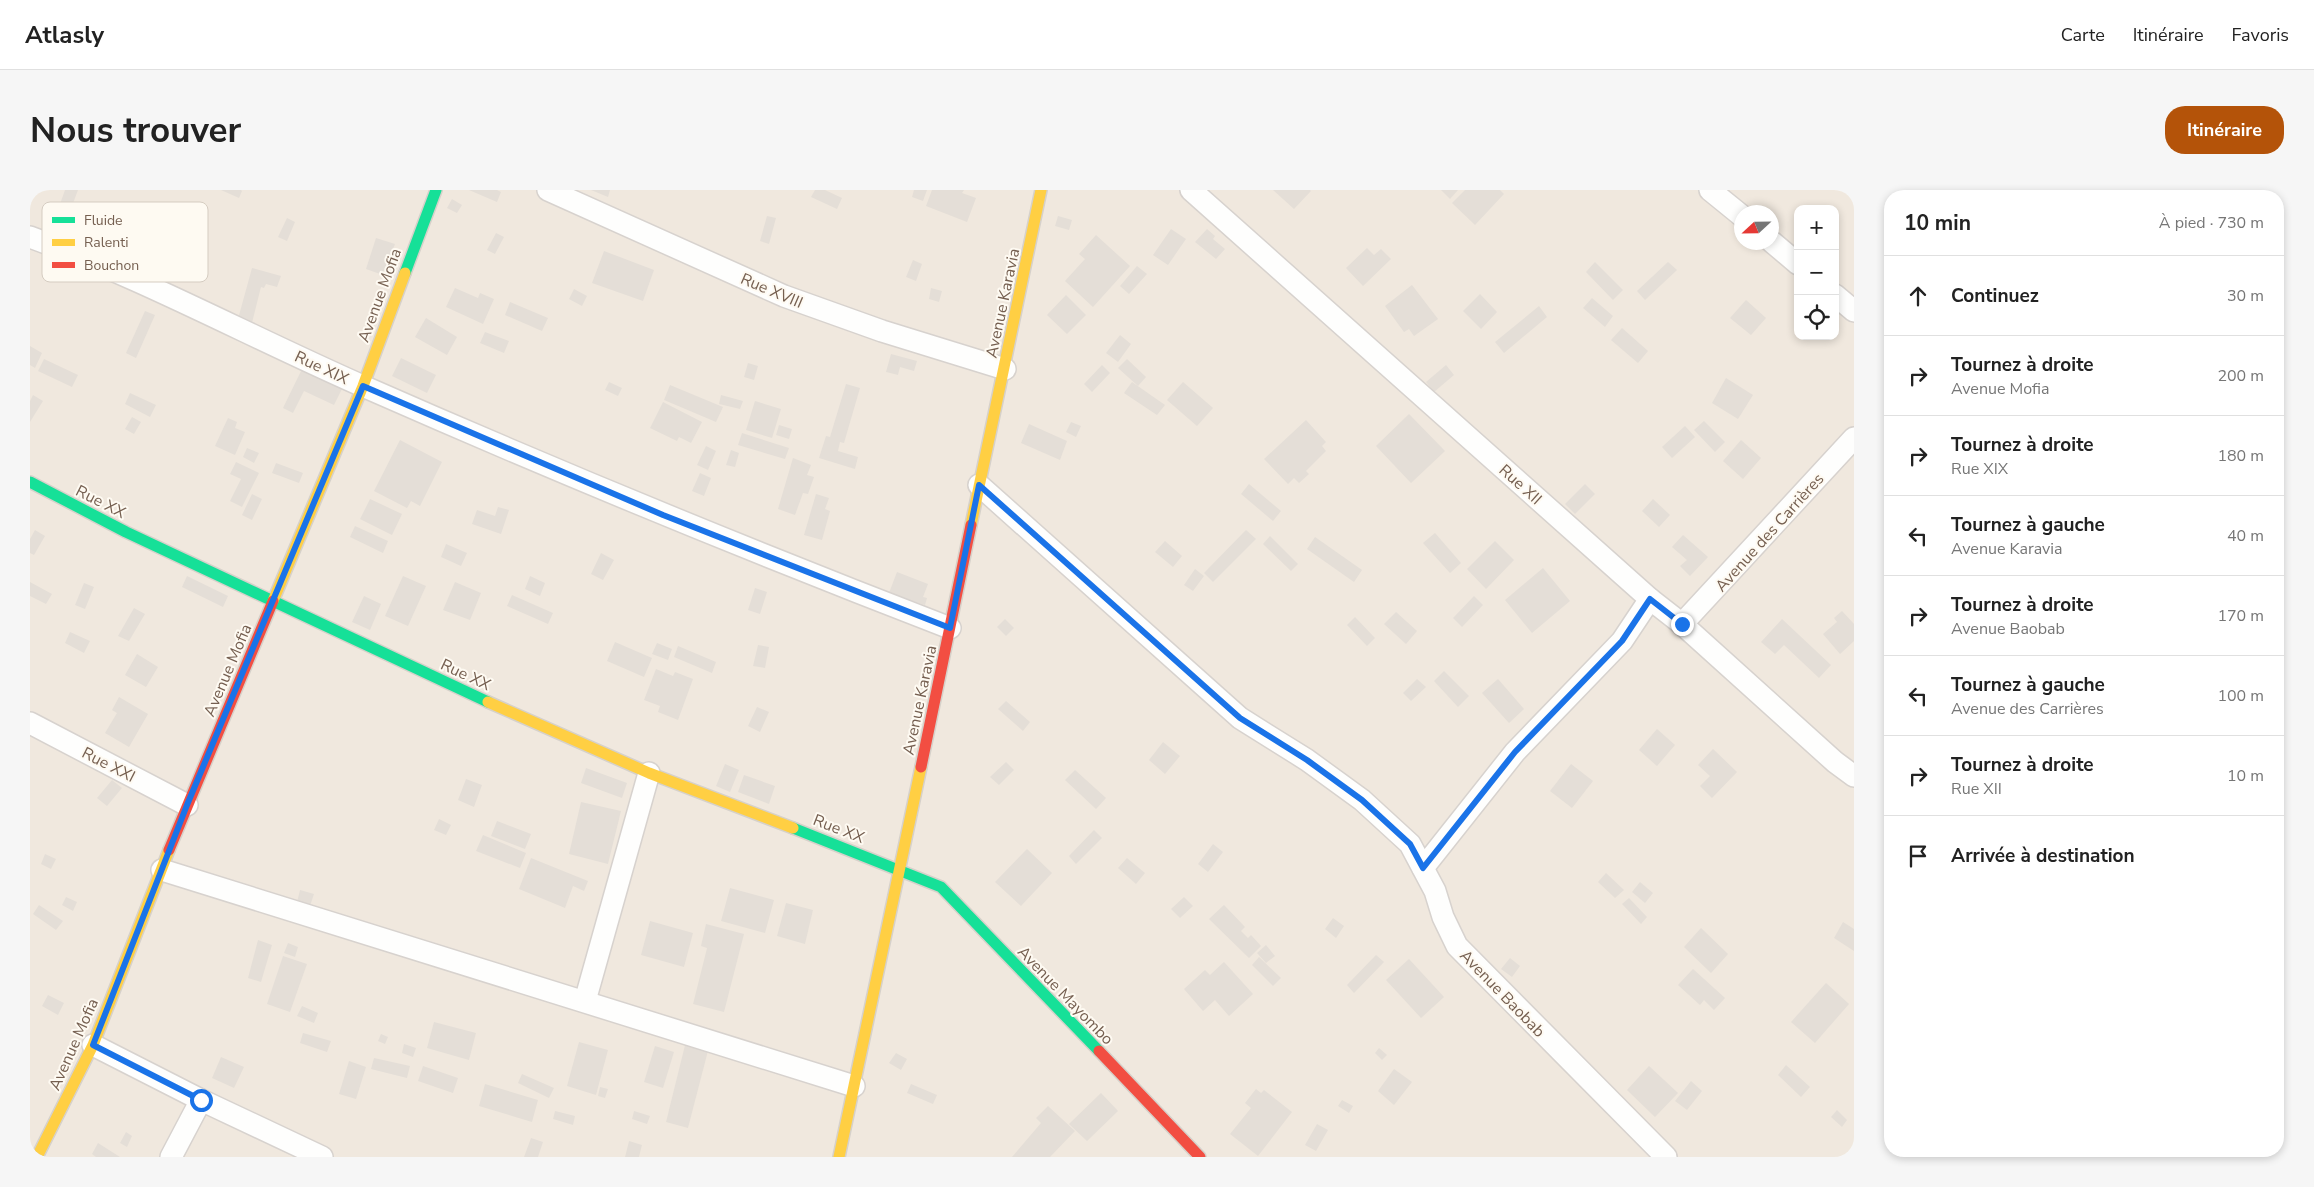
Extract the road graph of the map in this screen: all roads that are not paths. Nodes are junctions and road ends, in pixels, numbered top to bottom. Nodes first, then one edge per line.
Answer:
1 (436, 190) edge
2 (548, 190) edge
3 (1041, 190) edge
4 (1191, 190) edge
5 (1710, 190) edge
6 (1734, 210) edge
7 (30, 237) edge
8 (42, 241) edge
9 (1779, 248) edge
10 (1794, 261) edge
11 (139, 282) edge
12 (1839, 298) edge
13 (1854, 311) edge
14 (1005, 369) junction
15 (363, 386) junction
16 (1854, 438) edge
17 (30, 482) edge
18 (979, 485) junction
19 (1650, 599) junction
20 (273, 601) junction
21 (1682, 624) junction
22 (950, 628) junction
23 (30, 724) edge
24 (649, 773) junction
25 (1854, 776) edge
26 (187, 805) junction
27 (1423, 868) junction
28 (900, 869) junction
29 (162, 870) junction
30 (585, 1001) junction
31 (93, 1045) junction
32 (854, 1086) junction
33 (201, 1100) junction
34 (37, 1157) edge
35 (171, 1157) edge
36 (322, 1157) edge
37 (839, 1157) edge
38 (1200, 1157) edge
39 (1666, 1157) edge

1 - 15 street, Avenue Mofia
2 - 14 street, Rue XVIII
3 - 14 street, Avenue Karavia
4 - 19 street, Rue XII
5 - 6 street
7 - 8 street, Rue XIX
9 - 10 street
11 - 15 street, Rue XIX
12 - 13 street
14 - 18 street, Avenue Karavia
15 - 20 street, Avenue Mofia
15 - 22 street, Rue XIX
16 - 21 street, Avenue des Carrières
17 - 20 street, Rue XX
18 - 22 street, Avenue Karavia
18 - 27 street, Avenue Baobab
19 - 21 street, Rue XII
19 - 27 street
20 - 24 street, Rue XX
20 - 26 street, Avenue Mofia
21 - 25 street, Rue XII
22 - 28 street, Avenue Karavia
23 - 26 street, Rue XXI
24 - 28 street, Rue XX
24 - 30 street
26 - 29 street, Avenue Mofia
27 - 39 street, Avenue Baobab
28 - 32 street, Avenue Karavia
28 - 38 street, Avenue Mayombo
29 - 30 street
29 - 31 street, Avenue Mofia
30 - 32 street
31 - 33 street
31 - 34 street, Avenue Mofia
32 - 37 street, Avenue Karavia
33 - 35 street
33 - 36 street

